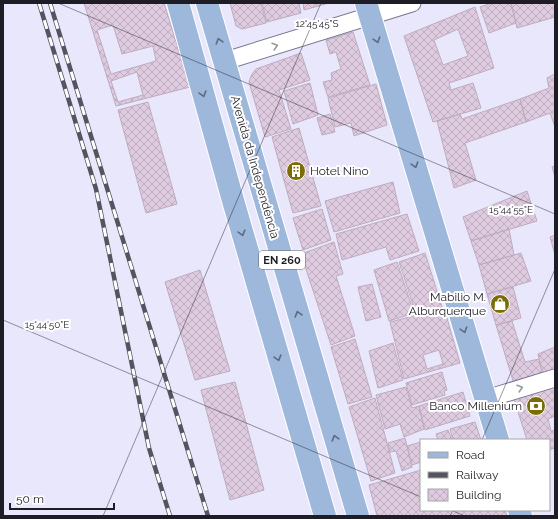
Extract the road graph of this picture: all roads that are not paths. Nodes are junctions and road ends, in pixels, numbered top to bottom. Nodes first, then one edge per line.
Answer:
1 (178, 3) edge
2 (207, 3) edge
3 (412, 3) edge
4 (368, 10) edge
5 (225, 61) junction
6 (263, 194) junction
7 (234, 204) junction
8 (555, 378) edge
9 (486, 399) junction
10 (498, 439) edge
11 (344, 470) junction
12 (314, 480) junction
13 (325, 516) edge
14 (358, 516) edge

1 -> 7 main road, EN 260
5 -> 2 main road, Avenida da Independência / EN 260
3 - 4 street
5 -> 4 street
4 -> 9 main road
5 - 6 main road, Avenida da Independência / EN 260
6 - 7 main road
11 -> 6 main road, Avenida da Independência / EN 260
7 -> 12 main road, EN 260
9 -> 8 street
9 - 10 main road
11 - 12 main road
11 - 14 main road, Avenida da Independência / EN 260
12 - 13 main road, EN 260

